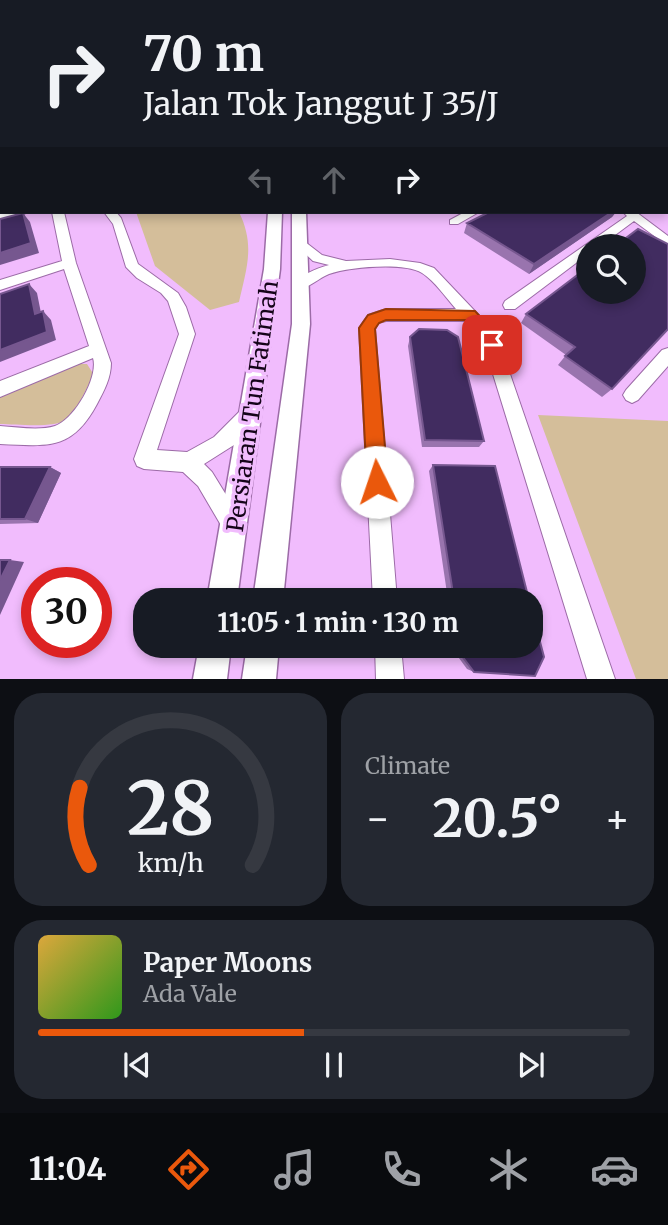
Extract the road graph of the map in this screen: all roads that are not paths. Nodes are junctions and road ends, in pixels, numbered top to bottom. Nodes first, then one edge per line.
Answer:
1 (58, 214) edge
2 (112, 214) edge
3 (275, 214) edge
4 (299, 214) edge
5 (468, 214) edge
6 (632, 214) edge
7 (454, 222) dead end
8 (607, 234) edge
9 (300, 242) junction
10 (668, 242) edge
11 (576, 257) edge
12 (69, 263) junction
13 (343, 265) junction
14 (0, 285) edge
15 (300, 285) junction
16 (510, 305) dead end
17 (470, 315) junction
18 (98, 349) junction
19 (668, 355) edge
20 (0, 389) edge
21 (632, 395) dead end
22 (252, 409) junction
23 (0, 435) edge
24 (188, 462) junction
25 (234, 526) junction
26 (224, 588) edge
27 (269, 588) edge
28 (384, 588) edge
29 (213, 658) edge
30 (262, 658) edge
31 (389, 658) edge
32 (210, 679) edge
33 (259, 679) edge
34 (390, 679) edge
35 (601, 679) edge

1 - 12 street
2 - 24 street
3 - 22 street, Persiaran Tun Fatimah
4 - 9 street, Persiaran Tun Fatimah
5 - 7 street
6 - 8 street
6 - 10 street
9 - 13 street
9 - 15 street, Persiaran Tun Fatimah
11 - 16 street
12 - 14 street
12 - 18 street
13 - 15 street
13 - 17 street
15 - 27 street, Persiaran Tun Fatimah
17 - 28 street
17 - 35 street
18 - 20 street
18 - 23 street
19 - 21 street
22 - 24 street
22 - 25 street, Persiaran Tun Fatimah
24 - 25 street
25 - 26 street, Persiaran Tun Fatimah
29 - 32 street
30 - 33 street
31 - 34 street

